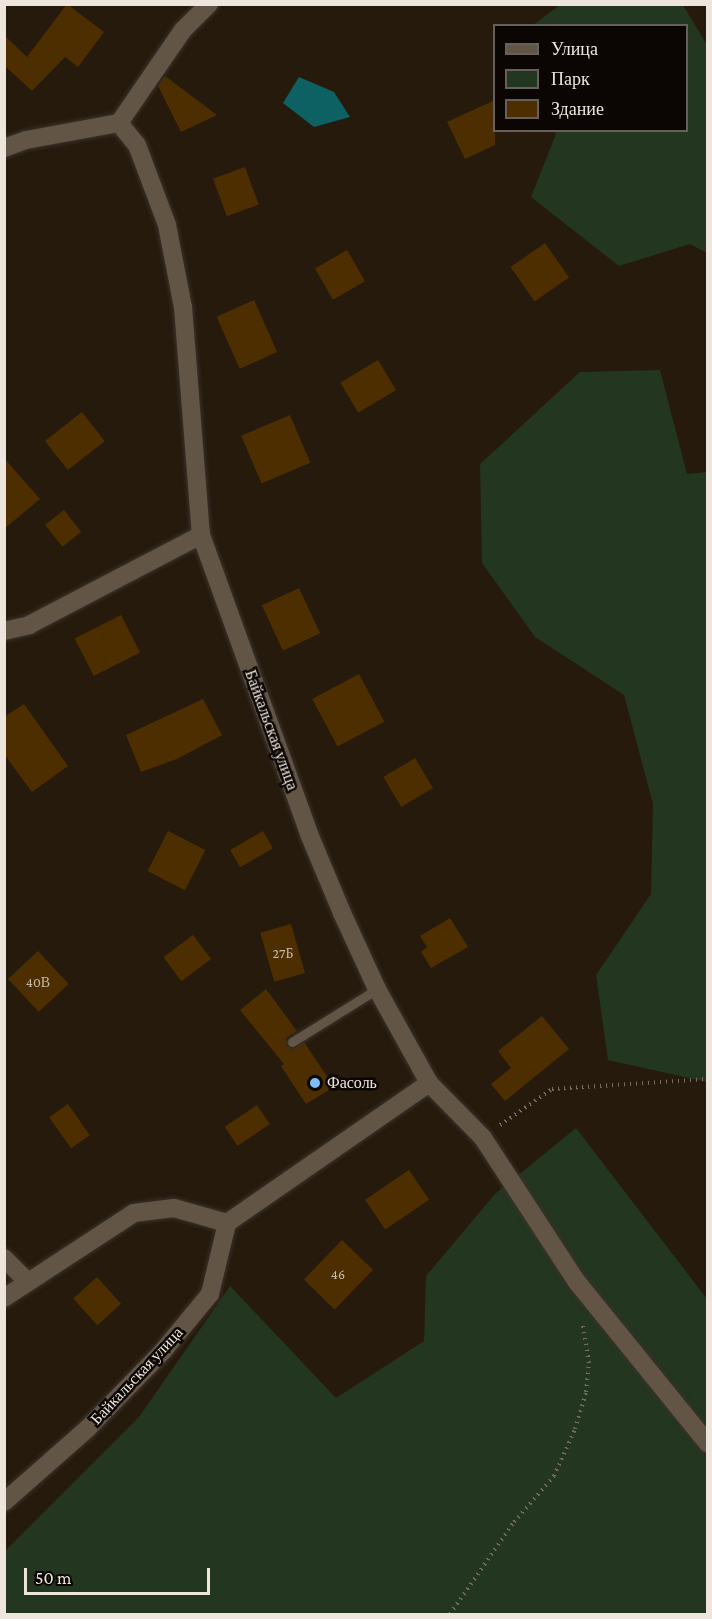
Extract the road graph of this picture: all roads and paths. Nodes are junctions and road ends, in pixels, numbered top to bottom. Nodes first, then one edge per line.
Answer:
1 (209, 4) edge
2 (119, 123) junction
3 (4, 148) edge
4 (201, 535) junction
5 (4, 631) edge
6 (377, 989) junction
7 (292, 1042) dead end
8 (708, 1079) edge
9 (429, 1083) junction
10 (483, 1138) junction
11 (227, 1223) junction
12 (4, 1258) edge
13 (28, 1282) junction
14 (4, 1298) edge
15 (582, 1322) dead end
16 (708, 1444) edge
17 (4, 1502) edge
18 (450, 1614) edge

1 - 2 street
2 - 3 street
2 - 4 street, Байкальская улица
4 - 5 street
4 - 6 street, Байкальская улица
6 - 7 lane
6 - 9 street, Байкальская улица
8 - 10 path
9 - 10 street, Байкальская улица
9 - 11 street
10 - 16 street, Байкальская улица
11 - 13 street
11 - 17 street, Байкальская улица
12 - 13 street
13 - 14 street
15 - 18 path

